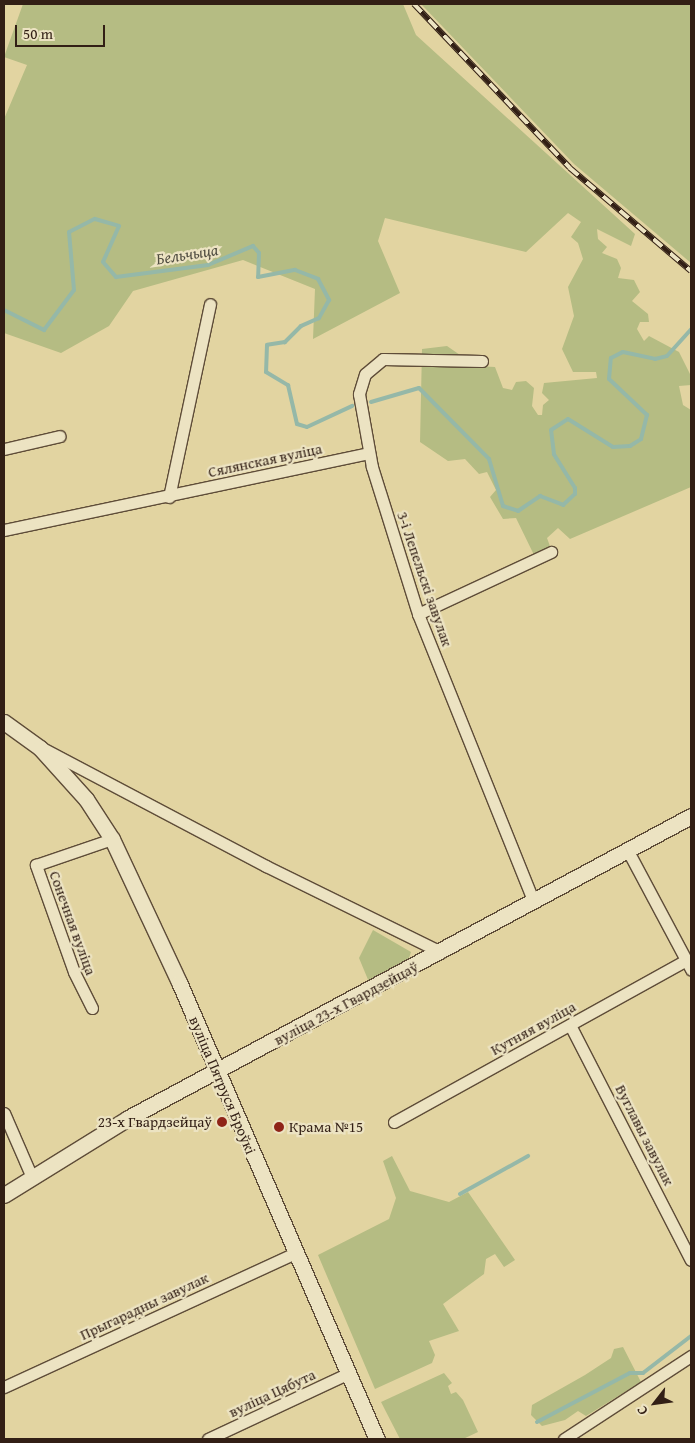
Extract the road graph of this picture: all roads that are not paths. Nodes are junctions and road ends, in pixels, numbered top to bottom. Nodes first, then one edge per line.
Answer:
1 (210, 304) dead end
2 (482, 361) dead end
3 (60, 436) dead end
4 (4, 449) edge
5 (369, 453) junction
6 (169, 497) junction
7 (4, 530) edge
8 (551, 552) dead end
9 (418, 614) junction
10 (4, 722) edge
11 (40, 748) junction
12 (691, 816) edge
13 (112, 839) junction
14 (629, 853) junction
15 (534, 902) junction
16 (442, 952) junction
17 (689, 964) edge
18 (92, 1008) dead end
19 (570, 1025) junction
20 (217, 1071) junction
21 (4, 1113) edge
22 (394, 1122) dead end
23 (31, 1175) junction
24 (4, 1195) edge
25 (296, 1253) junction
26 (691, 1260) edge
27 (691, 1356) edge
28 (348, 1373) junction
29 (4, 1387) edge
30 (208, 1439) edge
31 (378, 1439) edge
32 (564, 1439) edge

1 - 6 street
2 - 5 street, 3-і Лепельскі завулак
3 - 4 street
5 - 6 street, Сялянская вуліца
5 - 9 street, 3-і Лепельскі завулак
6 - 7 street, Сялянская вуліца
8 - 9 street
9 - 15 street, 3-і Лепельскі завулак
10 - 11 main road, вуліца Пятруся Броўкі
11 - 13 main road, вуліца Пятруся Броўкі
11 - 16 street, вуліца Пятруся Броўкі
12 - 14 main road, вуліца 23-х Гвардзейцаў
13 - 18 street, Сонечная вуліца
13 - 20 main road, вуліца Пятруся Броўкі
14 - 15 main road, вуліца 23-х Гвардзейцаў
14 - 17 street
15 - 16 main road, вуліца 23-х Гвардзейцаў
16 - 20 main road, вуліца 23-х Гвардзейцаў
17 - 19 street, Кутняя вуліца
19 - 22 street, Кутняя вуліца
19 - 26 street, Вуглавы завулак
20 - 23 main road, вуліца 23-х Гвардзейцаў
20 - 25 main road, вуліца Пятруся Броўкі
21 - 23 street
23 - 24 main road, вуліца 23-х Гвардзейцаў
25 - 28 main road, вуліца Пятруся Броўкі
25 - 29 street, Прыгарадны завулак
27 - 32 street
28 - 30 street, вуліца Цябута
28 - 31 main road, вуліца Пятруся Броўкі

